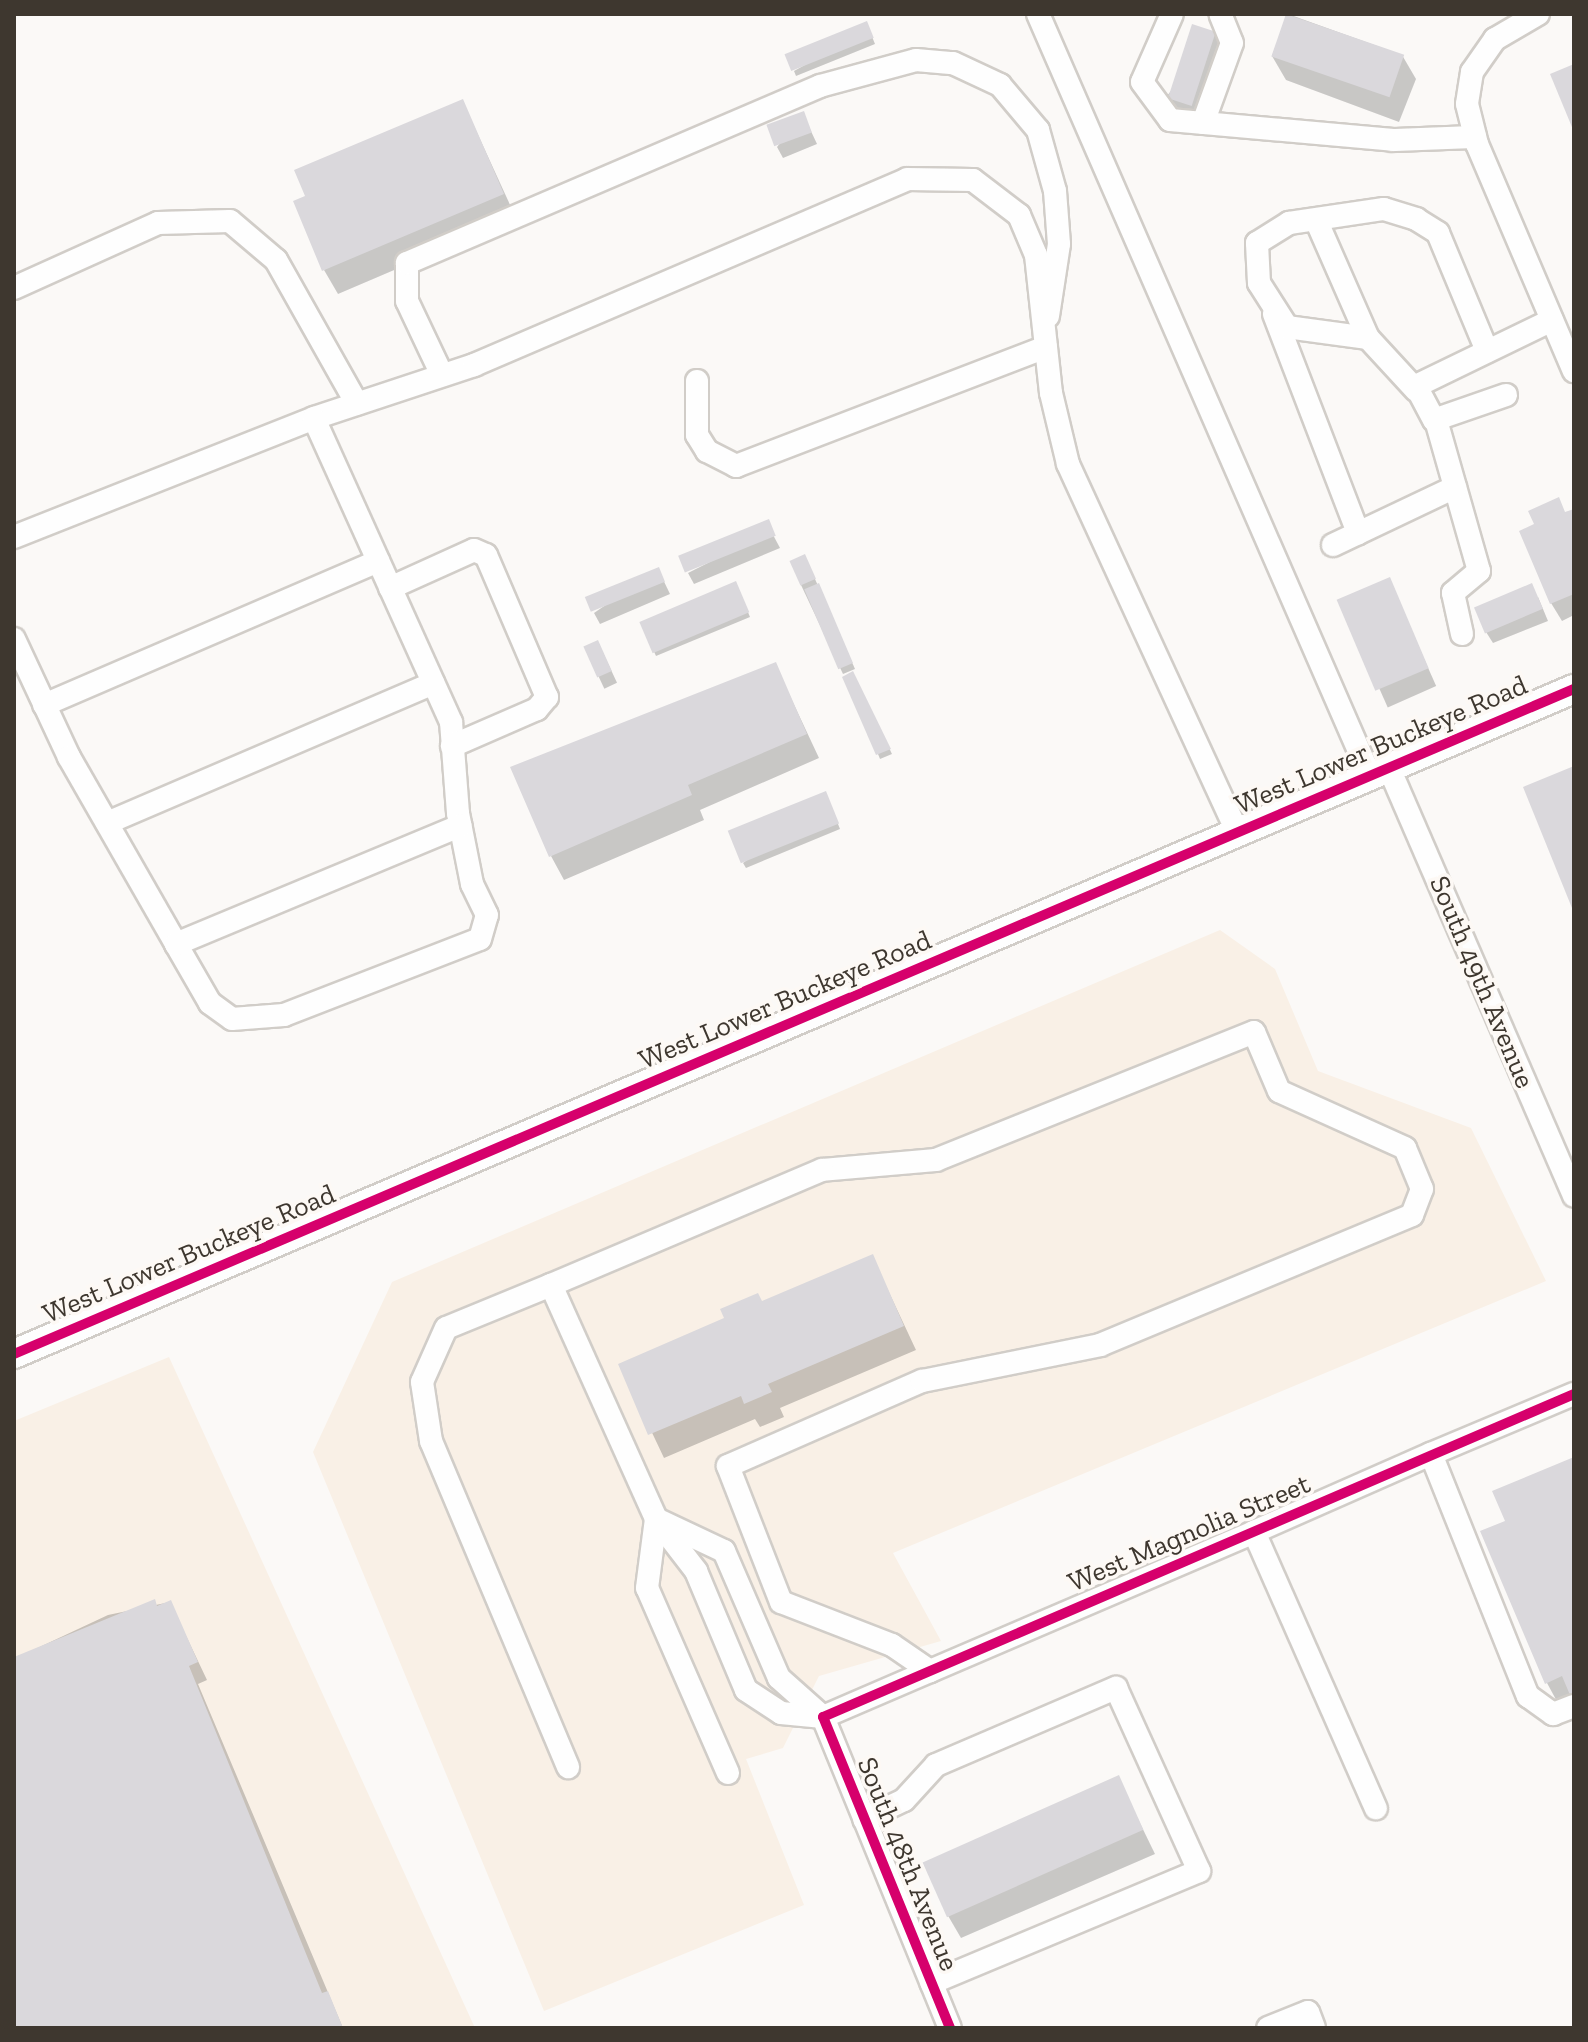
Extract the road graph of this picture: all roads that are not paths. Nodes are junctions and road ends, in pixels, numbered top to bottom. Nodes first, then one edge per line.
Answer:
1 (1038, 14) edge
2 (1172, 14) edge
3 (1220, 14) edge
4 (1538, 14) edge
5 (1203, 123) junction
6 (1475, 137) junction
7 (1317, 222) junction
8 (14, 288) edge
9 (1270, 305) junction
10 (1552, 320) junction
11 (1045, 338) junction
12 (1368, 338) junction
13 (1487, 351) junction
14 (1574, 371) edge
15 (442, 375) junction
16 (697, 381) dead end
17 (1416, 390) junction
18 (1506, 395) dead end
19 (357, 404) junction
20 (314, 418) junction
21 (1436, 420) junction
22 (1455, 487) junction
23 (1358, 533) junction
24 (14, 537) edge
25 (1333, 545) dead end
26 (378, 561) junction
27 (390, 588) junction
28 (1462, 634) dead end
29 (14, 639) edge
30 (433, 683) junction
31 (1574, 689) edge
32 (44, 705) junction
33 (452, 746) junction
34 (1380, 772) junction
35 (107, 823) junction
36 (460, 826) junction
37 (1237, 832) junction
38 (176, 944) junction
39 (1574, 1196) edge
40 (551, 1285) junction
41 (14, 1354) edge
42 (1574, 1394) edge
43 (1431, 1454) junction
44 (656, 1519) junction
45 (1254, 1532) junction
46 (930, 1671) junction
47 (1574, 1706) edge
48 (823, 1717) junction
49 (568, 1767) dead end
50 (728, 1773) dead end
51 (1376, 1808) dead end
52 (864, 1819) junction
53 (931, 1983) junction
54 (950, 2028) edge
55 (1268, 2028) edge
56 (1314, 2028) edge

1 - 34 street, South 49th Avenue
2 - 5 street
3 - 5 street
4 - 6 street
5 - 6 street
6 - 10 street
7 - 9 street
7 - 12 street
7 - 13 street
8 - 19 street
9 - 12 street
9 - 23 street
10 - 13 street
10 - 14 street
11 - 15 street
11 - 15 street
11 - 16 street
11 - 37 street
12 - 17 street
13 - 17 street
15 - 19 street
17 - 21 street
18 - 21 street
19 - 20 street
20 - 24 street
20 - 26 street
21 - 22 street
22 - 23 street
22 - 28 street
23 - 25 street
26 - 27 street
26 - 32 street
27 - 30 street
27 - 33 street
29 - 32 street
30 - 33 street
30 - 35 street
31 - 34 main road, West Lower Buckeye Road
32 - 35 street
33 - 36 street
34 - 37 main road, West Lower Buckeye Road
34 - 39 street, South 49th Avenue
35 - 38 street
36 - 38 street
36 - 38 street
37 - 41 main road, West Lower Buckeye Road
40 - 44 street
40 - 46 street
40 - 49 street
42 - 43 street, West Magnolia Street
43 - 45 street, West Magnolia Street
43 - 47 street
44 - 48 street
44 - 48 street
44 - 50 street
45 - 46 street, West Magnolia Street
45 - 51 street
46 - 48 street, West Magnolia Street
48 - 52 street, South 48th Avenue
52 - 53 street, South 48th Avenue
52 - 53 street
53 - 54 street, South 48th Avenue
55 - 56 street

